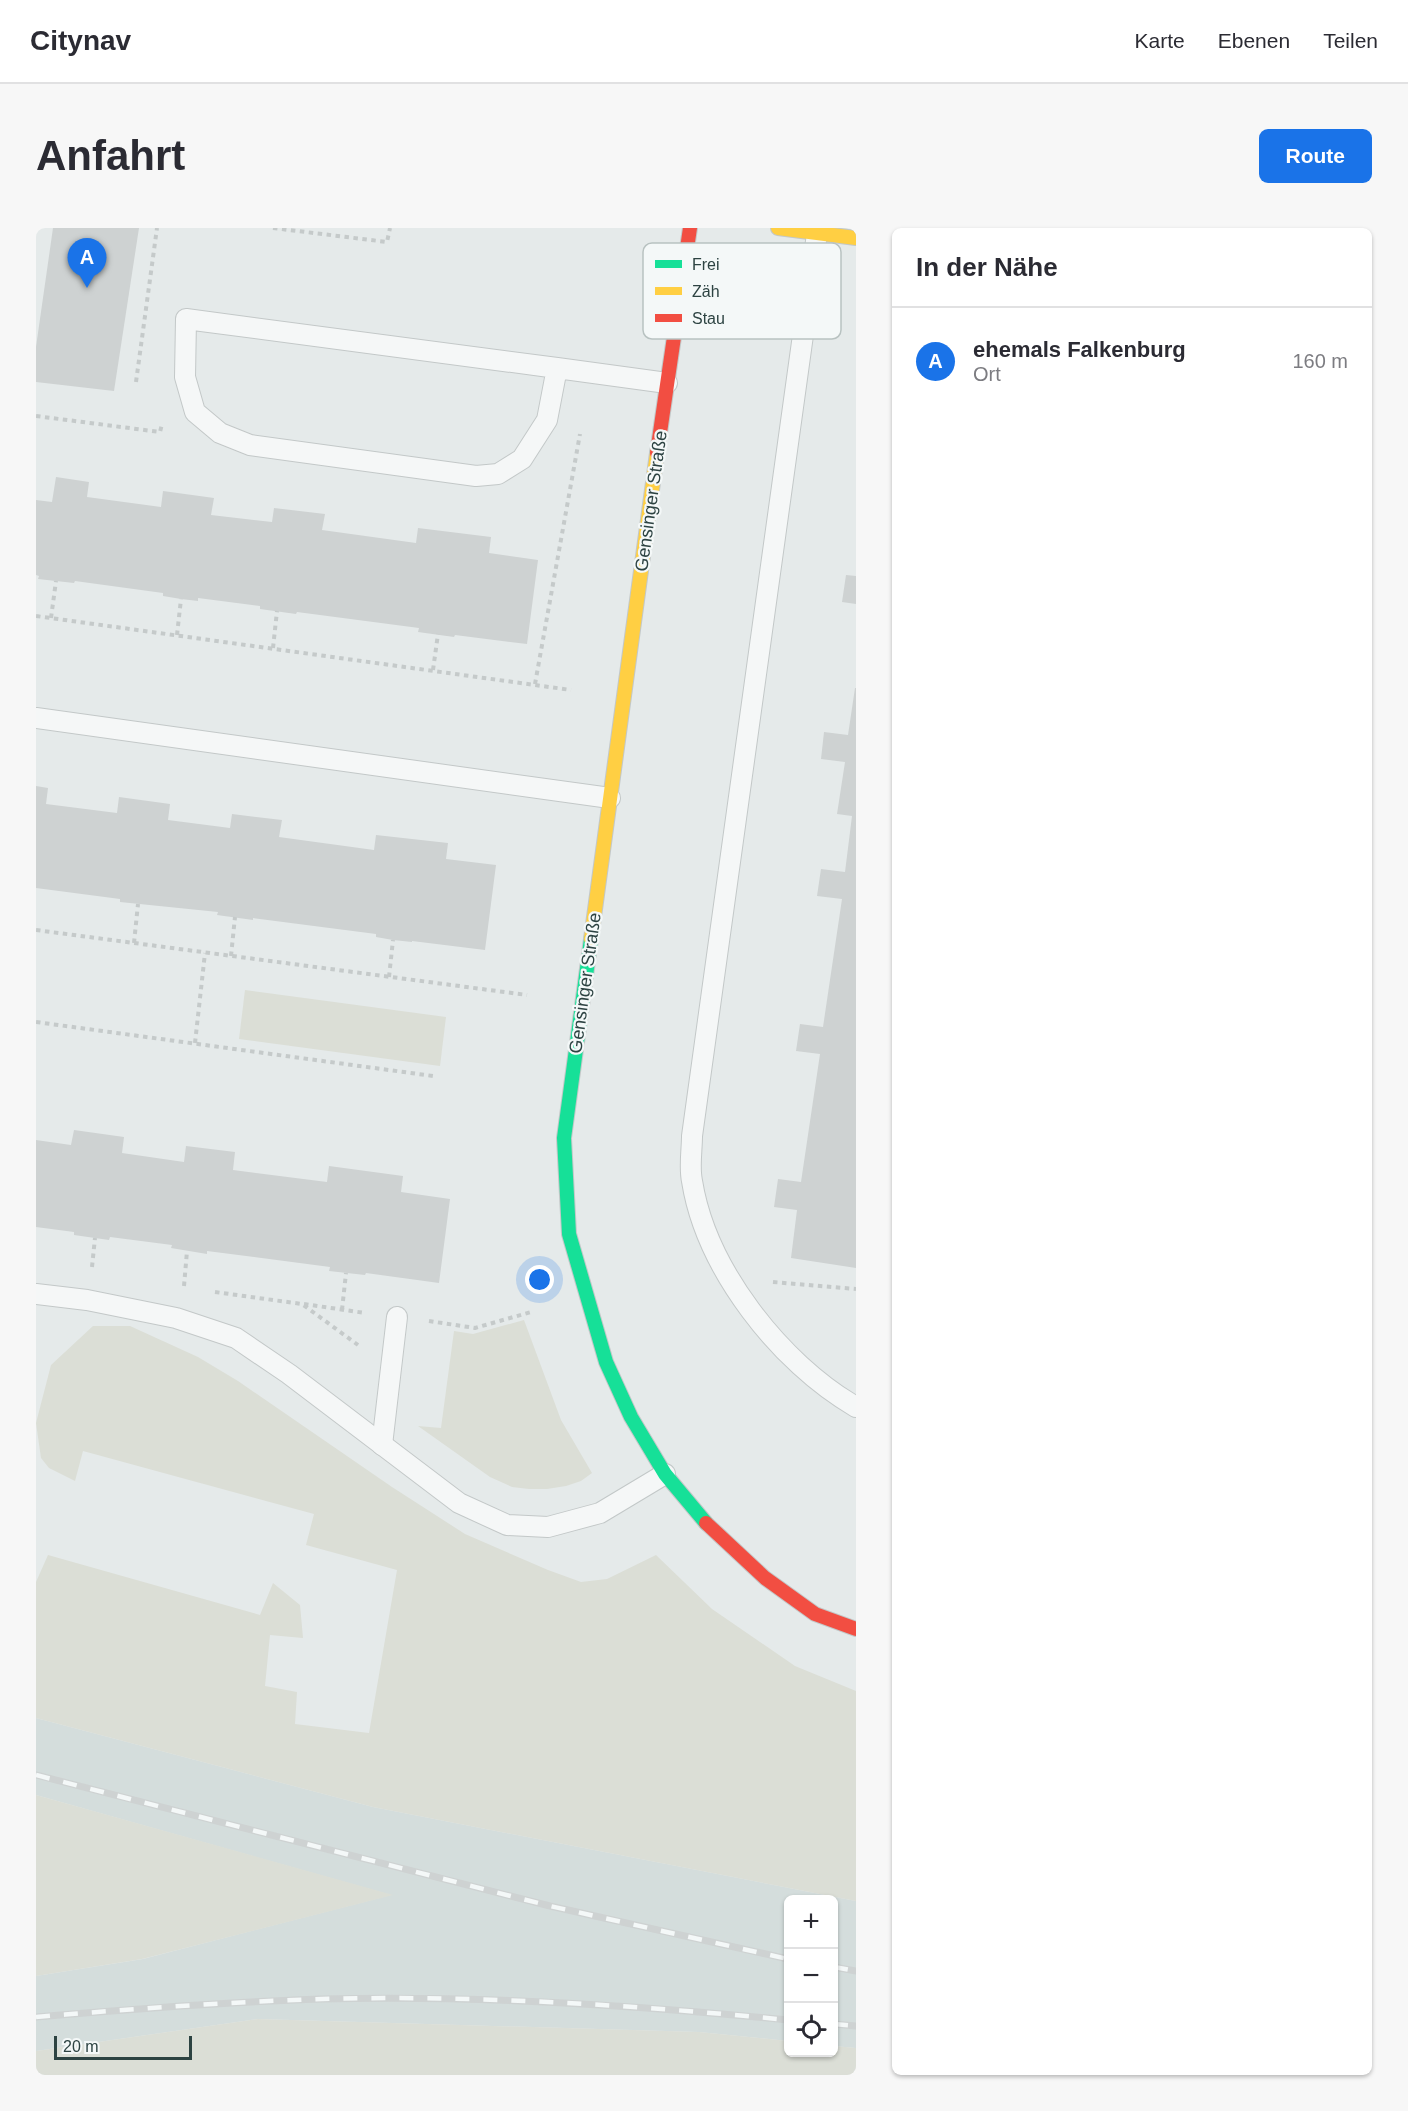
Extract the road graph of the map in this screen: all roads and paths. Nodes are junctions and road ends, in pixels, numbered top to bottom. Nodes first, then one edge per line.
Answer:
1 (157, 228) edge
2 (273, 228) edge
3 (390, 228) edge
4 (690, 228) edge
5 (778, 228) edge
6 (817, 234) junction
7 (856, 238) edge
8 (688, 243) edge
9 (816, 243) edge
10 (674, 339) edge
11 (802, 339) edge
12 (557, 368) junction
13 (136, 382) dead end
14 (667, 383) junction
15 (36, 416) edge
16 (163, 421) dead end
17 (581, 428) dead end
18 (56, 581) dead end
19 (181, 598) dead end
20 (277, 611) dead end
21 (36, 616) edge
22 (51, 618) junction
23 (438, 634) dead end
24 (177, 635) junction
25 (273, 648) junction
26 (433, 670) junction
27 (535, 684) junction
28 (571, 690) dead end
29 (36, 718) edge
30 (610, 798) junction
31 (138, 904) dead end
32 (234, 917) dead end
33 (36, 930) edge
34 (393, 940) dead end
35 (134, 943) junction
36 (205, 953) junction
37 (231, 956) junction
38 (389, 976) junction
39 (527, 995) dead end
40 (36, 1022) edge
41 (195, 1043) junction
42 (434, 1076) dead end
43 (346, 1273) dead end
44 (770, 1281) dead end
45 (856, 1289) edge
46 (36, 1294) edge
47 (342, 1310) dead end
48 (531, 1312) dead end
49 (397, 1317) dead end
50 (431, 1322) dead end
51 (856, 1407) edge
52 (382, 1444) junction
53 (665, 1474) junction
54 (856, 1629) edge

1 - 13 path
2 - 3 path
4 - 8 street, Gensinger Straße
5 - 6 street
6 - 7 street
6 - 9 lane
10 - 14 street, Gensinger Straße
11 - 51 lane
12 - 12 lane
12 - 14 lane
14 - 30 street, Gensinger Straße
15 - 16 path
17 - 27 path
18 - 22 path
19 - 24 path
20 - 25 path
21 - 22 path
22 - 24 path
23 - 26 path
24 - 25 path
25 - 26 path
26 - 27 path
27 - 28 path
29 - 30 lane
30 - 53 street, Gensinger Straße
31 - 35 path
32 - 37 path
33 - 35 path
34 - 38 path
35 - 36 path
36 - 37 path
36 - 41 path
37 - 38 path
38 - 39 path
40 - 41 path
41 - 42 path
43 - 47 path
44 - 45 path
46 - 52 lane
48 - 50 path
49 - 52 lane
52 - 53 lane
53 - 54 street, Gensinger Straße

